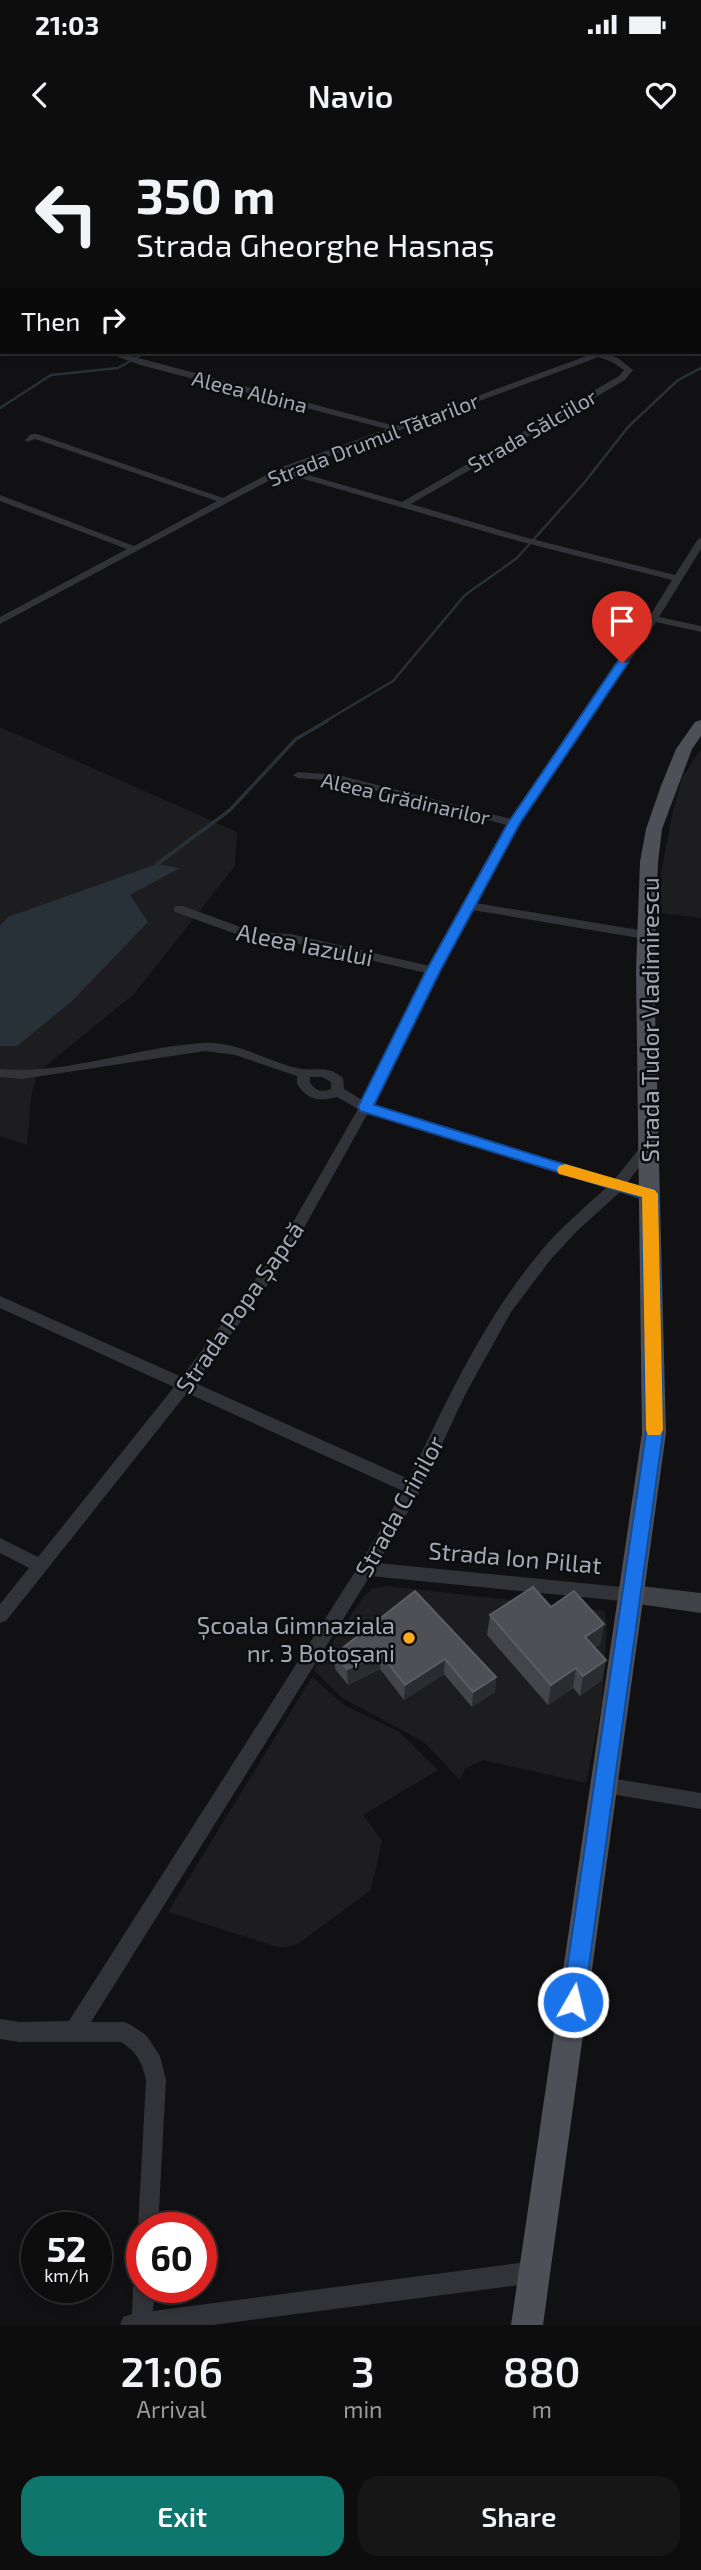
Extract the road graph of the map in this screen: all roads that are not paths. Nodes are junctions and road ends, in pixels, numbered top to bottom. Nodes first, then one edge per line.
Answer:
1 (114, 354) edge
2 (595, 354) edge
3 (600, 354) edge
4 (393, 428) junction
5 (29, 440) dead end
6 (282, 470) junction
7 (0, 498) edge
8 (224, 501) junction
9 (402, 506) junction
10 (701, 541) edge
11 (134, 549) junction
12 (678, 579) junction
13 (653, 619) junction
14 (0, 621) edge
15 (701, 629) edge
16 (701, 724) edge
17 (298, 775) dead end
18 (514, 823) junction
19 (471, 906) junction
20 (179, 909) dead end
21 (645, 934) junction
22 (433, 971) junction
23 (0, 1073) edge
24 (304, 1074) junction
25 (337, 1091) junction
26 (365, 1107) junction
27 (648, 1147) junction
28 (617, 1186) junction
29 (650, 1194) junction
30 (0, 1301) edge
31 (185, 1385) junction
32 (413, 1488) junction
33 (0, 1545) edge
34 (41, 1566) junction
35 (366, 1569) junction
36 (632, 1595) junction
37 (701, 1603) edge
38 (0, 1616) edge
39 (604, 1785) junction
40 (701, 1801) edge
41 (0, 2029) edge
42 (74, 2031) junction
43 (149, 2212) edge
44 (534, 2272) junction
45 (141, 2303) edge
46 (136, 2324) edge
47 (527, 2325) edge

1 - 4 street, Aleea Albina
2 - 4 street, Strada Drumul Tătarilor
3 - 9 street, Strada Sălciilor
4 - 6 street, Strada Drumul Tătarilor
5 - 8 street
6 - 8 street, Strada Drumul Tătarilor
6 - 9 street
7 - 11 street
8 - 11 street, Strada Drumul Tătarilor
9 - 12 street
10 - 12 street, Strada Popa Șapcă
11 - 14 street, Strada Drumul Tătarilor
12 - 13 street, Strada Popa Șapcă
13 - 15 street
13 - 18 street, Strada Popa Șapcă
16 - 21 main road, Strada Tudor Vladimirescu
17 - 18 street, Aleea Grădinarilor
18 - 19 street, Strada Popa Șapcă
19 - 21 street
19 - 22 street, Strada Popa Șapcă
20 - 22 street, Aleea Iazului
21 - 27 main road, Strada Tudor Vladimirescu
22 - 26 street, Strada Popa Șapcă
23 - 24 street
24 - 25 street
24 - 25 street
25 - 26 street
26 - 28 street
26 - 31 street, Strada Popa Șapcă
27 - 28 street, Strada Crinilor
27 - 29 main road, Strada Tudor Vladimirescu
28 - 29 street
28 - 32 street, Strada Crinilor
29 - 36 main road, Strada Tudor Vladimirescu
30 - 31 street
31 - 32 street
31 - 34 street, Strada Popa Șapcă
32 - 35 street, Strada Crinilor
33 - 34 street
34 - 38 street, Strada Popa Șapcă
35 - 36 street, Strada Ion Pillat
35 - 42 street, Strada Crinilor
36 - 37 main road, Strada Ion Pillat
36 - 39 main road, Strada Tudor Vladimirescu
39 - 40 street
39 - 44 main road, Strada Tudor Vladimirescu
41 - 42 street
42 - 43 street
44 - 46 street
44 - 47 main road, Strada Tudor Vladimirescu
45 - 46 street

